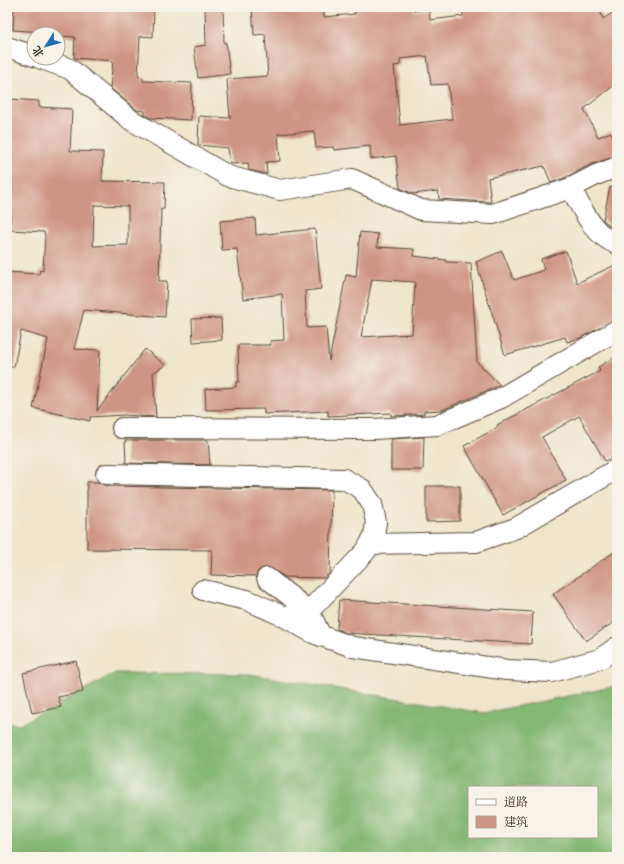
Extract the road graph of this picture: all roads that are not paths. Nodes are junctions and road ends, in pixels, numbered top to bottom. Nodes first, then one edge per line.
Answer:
1 (7, 47) edge
2 (26, 53) edge
3 (62, 66) edge
4 (617, 167) edge
5 (572, 188) junction
6 (617, 244) edge
7 (617, 330) edge
8 (122, 428) dead end
9 (617, 469) edge
10 (106, 474) dead end
11 (370, 544) junction
12 (267, 578) dead end
13 (203, 590) dead end
14 (309, 611) junction
15 (321, 636) junction
16 (617, 647) edge

1 - 2 street
3 - 5 street
4 - 5 street
5 - 6 street
7 - 8 street
9 - 11 street
10 - 11 street
11 - 14 street
12 - 14 street
13 - 15 street
14 - 15 street
15 - 16 street

